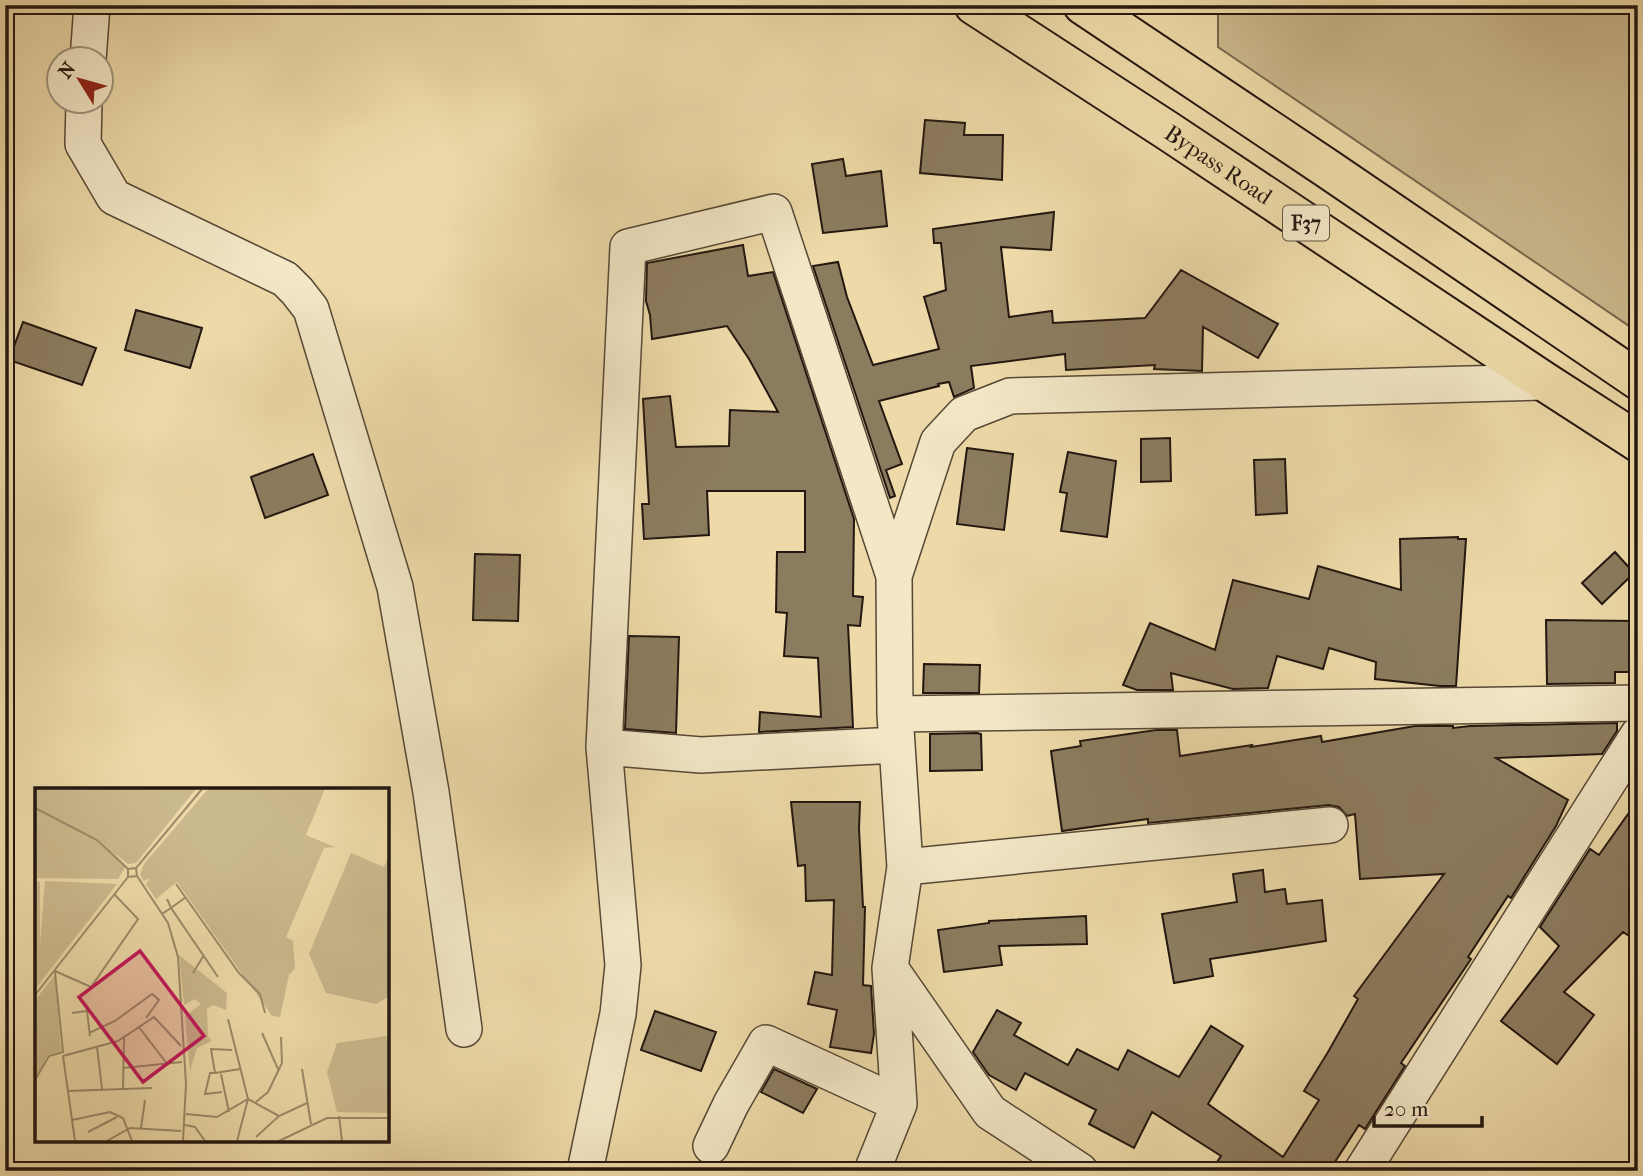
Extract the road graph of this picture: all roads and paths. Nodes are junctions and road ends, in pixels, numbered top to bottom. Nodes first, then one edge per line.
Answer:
1 (92, 5) edge
2 (974, 5) edge
3 (1083, 5) edge
4 (89, 46) edge
5 (84, 116) edge
6 (1638, 380) edge
7 (1545, 382) junction
8 (1638, 442) edge
9 (894, 576) junction
10 (1638, 703) edge
11 (896, 730) junction
12 (1638, 735) edge
13 (604, 747) junction
14 (1330, 825) dead end
15 (905, 867) junction
16 (890, 968) junction
17 (464, 1028) dead end
18 (899, 1104) junction
19 (711, 1146) dead end
20 (585, 1171) edge
21 (872, 1171) edge
22 (1080, 1171) edge
23 (1362, 1171) edge

1 - 4 street
2 - 7 highway, Bypass Road / F37
3 - 6 highway, F37
5 - 17 street
7 - 8 highway, Bypass Road / F37
7 - 9 street
9 - 11 street
9 - 13 street
10 - 11 street
11 - 13 street
11 - 15 street
12 - 23 street
13 - 20 street
14 - 15 street
15 - 16 street
16 - 18 street
16 - 22 street
18 - 19 street
18 - 21 street

